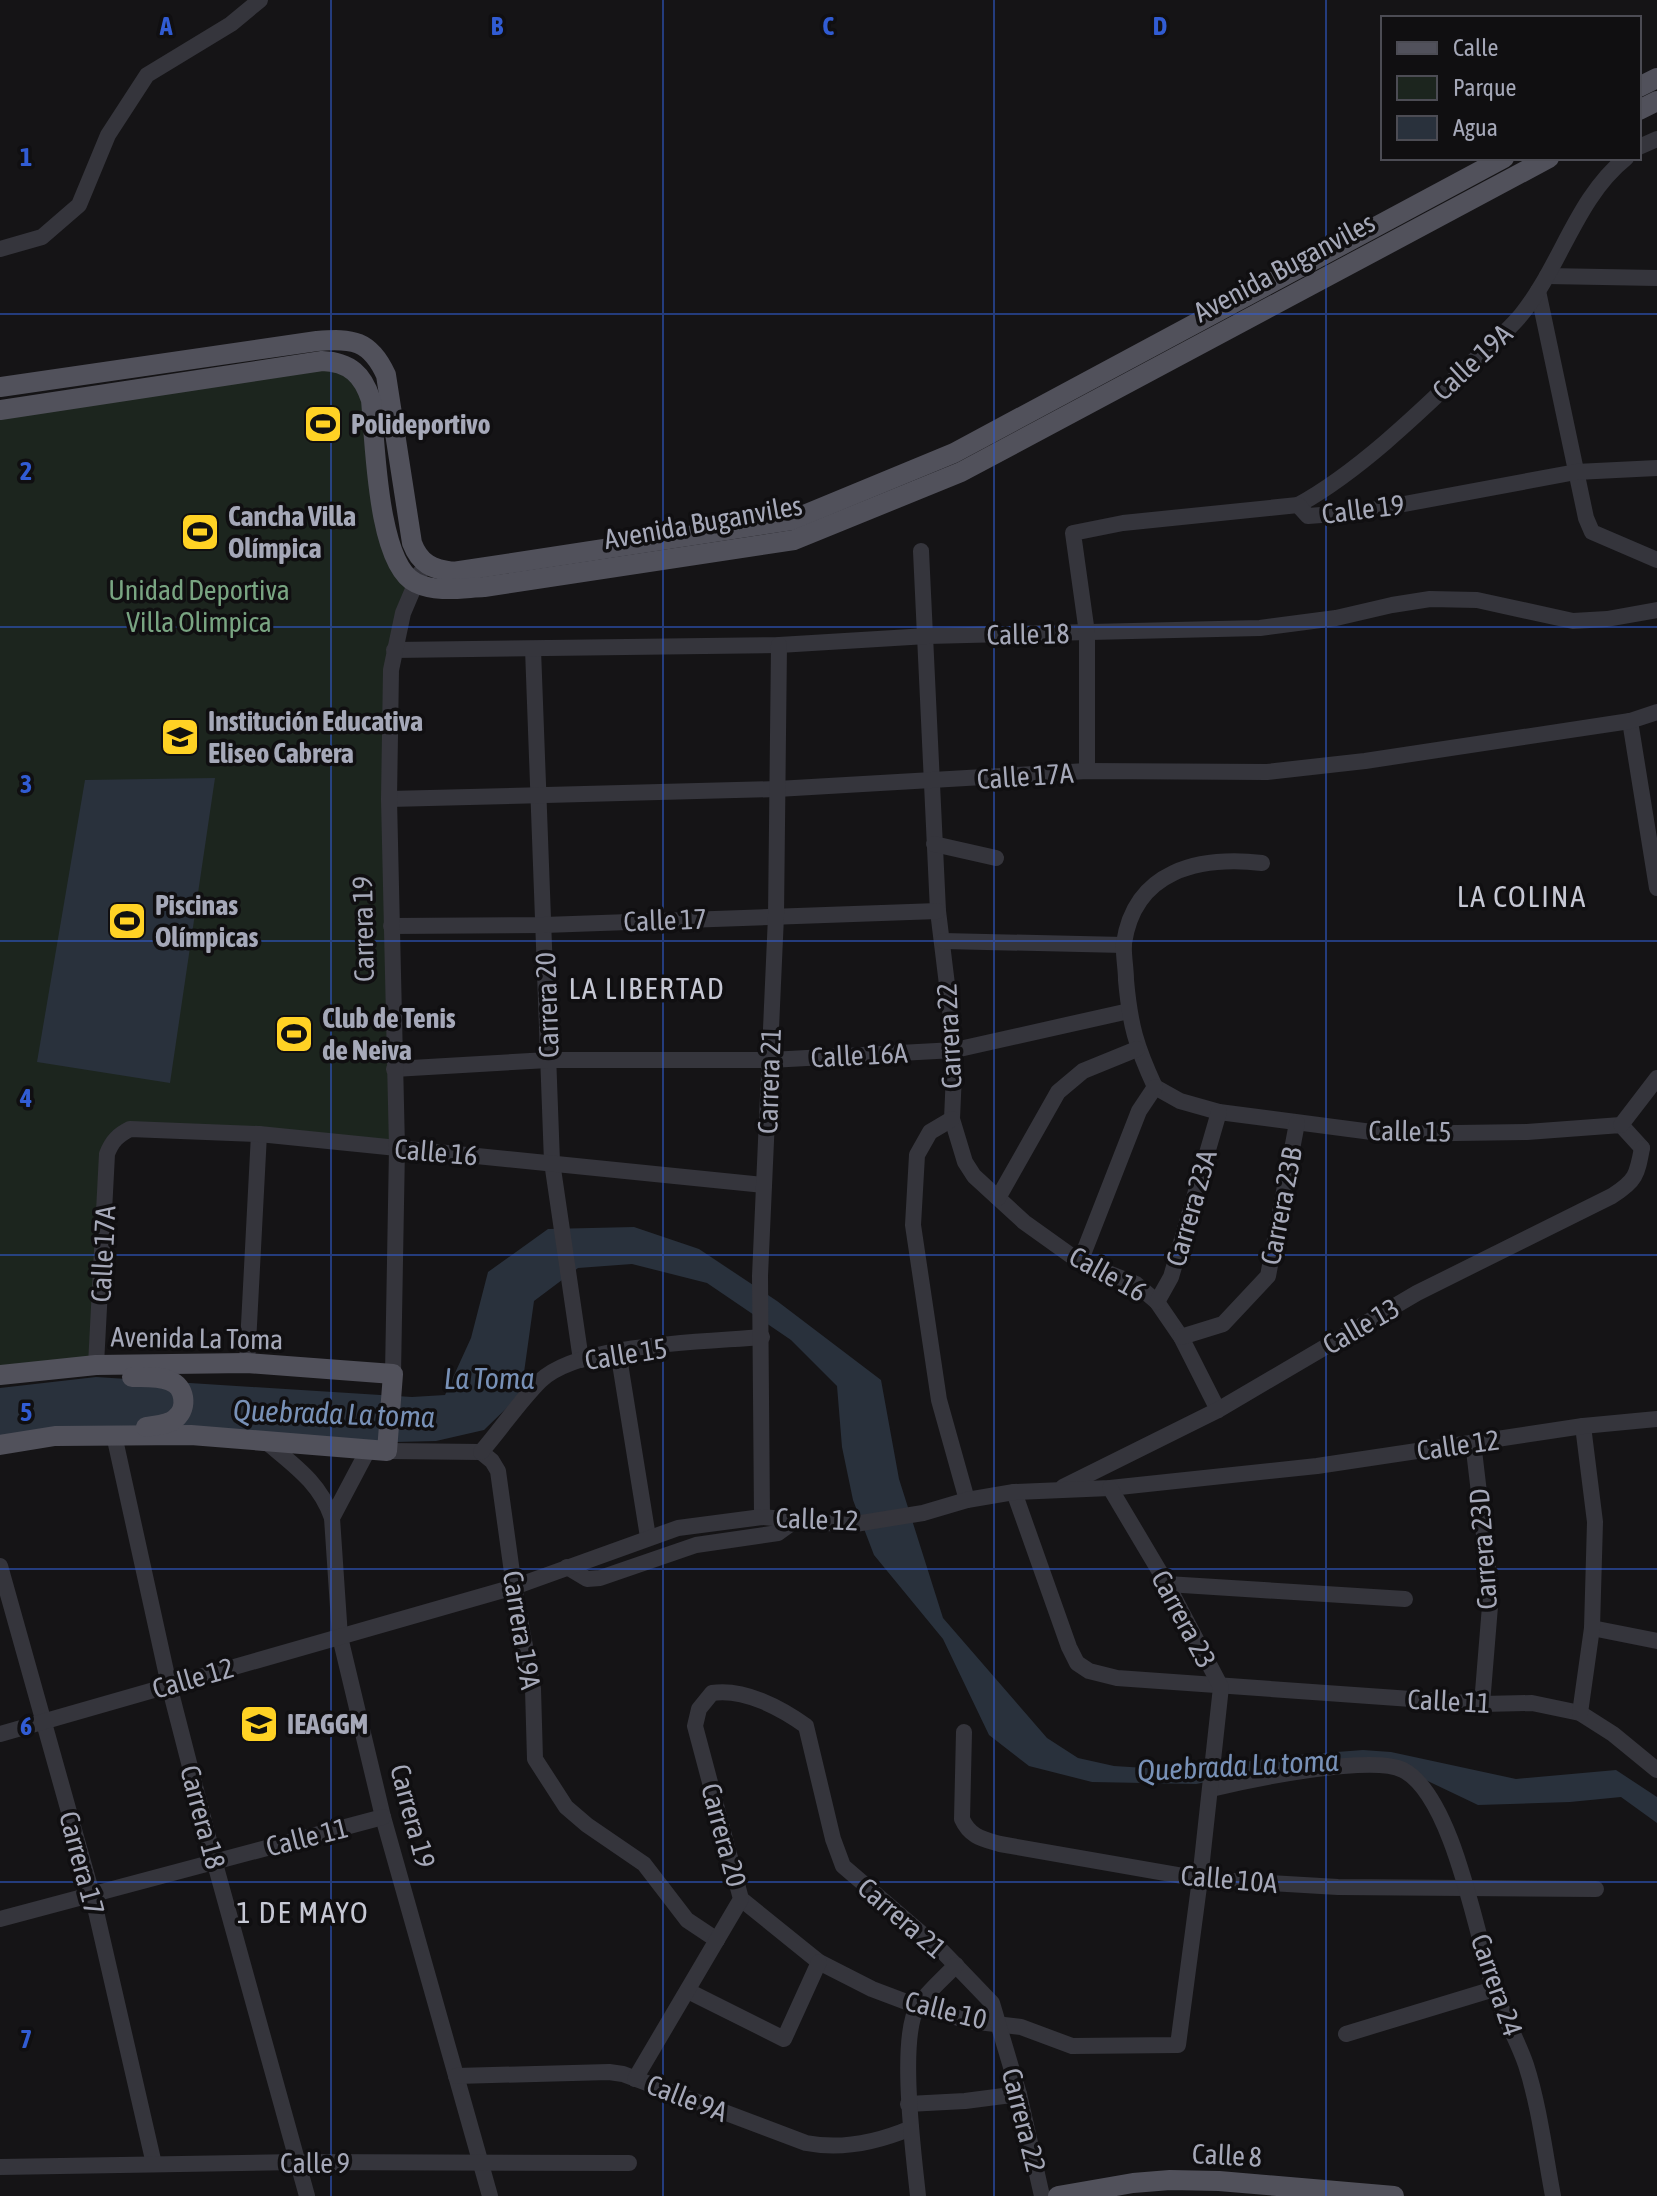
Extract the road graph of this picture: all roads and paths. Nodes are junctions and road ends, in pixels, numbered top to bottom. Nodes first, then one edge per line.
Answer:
1 (260, 0) edge
2 (1500, 160) edge
3 (1545, 160) edge
4 (1623, 160) edge
5 (0, 249) edge
6 (1547, 276) junction
7 (1657, 278) edge
8 (1538, 291) junction
9 (0, 387) edge
10 (0, 410) edge
11 (1657, 468) edge
12 (1576, 472) junction
13 (1298, 505) junction
14 (921, 551) dead end
15 (1657, 560) edge
16 (425, 564) junction
17 (414, 583) junction
18 (1657, 610) edge
19 (1087, 633) junction
20 (927, 636) junction
21 (779, 645) junction
22 (533, 649) junction
23 (394, 650) junction
24 (1657, 712) edge
25 (1630, 721) junction
26 (1087, 771) junction
27 (932, 782) junction
28 (777, 789) junction
29 (538, 793) junction
30 (389, 799) junction
31 (934, 844) junction
32 (1654, 847) edge
33 (996, 858) dead end
34 (1262, 863) dead end
35 (1657, 888) edge
36 (938, 911) junction
37 (776, 916) junction
38 (544, 925) junction
39 (391, 926) junction
40 (943, 941) junction
41 (1124, 945) junction
42 (1129, 1011) junction
43 (1137, 1049) junction
44 (955, 1050) junction
45 (548, 1060) junction
46 (770, 1060) junction
47 (394, 1069) junction
48 (1657, 1078) edge
49 (1155, 1087) junction
50 (1219, 1112) junction
51 (952, 1119) junction
52 (1297, 1123) junction
53 (1621, 1125) junction
54 (259, 1134) junction
55 (1657, 1137) edge
56 (112, 1143) joint
57 (397, 1148) junction
58 (1642, 1148) junction
59 (552, 1162) junction
60 (764, 1185) junction
61 (998, 1198) junction
62 (1080, 1262) junction
63 (1157, 1302) junction
64 (762, 1331) junction
65 (1181, 1337) junction
66 (618, 1351) junction
67 (581, 1360) junction
68 (247, 1363) junction
69 (96, 1365) junction
70 (61, 1371) junction
71 (0, 1375) edge
72 (392, 1382) junction
73 (1218, 1410) junction
74 (1657, 1419) edge
75 (1583, 1426) junction
76 (114, 1435) junction
77 (55, 1436) junction
78 (264, 1440) junction
79 (1473, 1442) junction
80 (0, 1445) edge
81 (381, 1448) junction
82 (481, 1452) junction
83 (1110, 1488) junction
84 (1058, 1489) junction
85 (1014, 1492) junction
86 (967, 1500) junction
87 (762, 1517) junction
88 (332, 1518) junction
89 (796, 1520) junction
90 (648, 1537) junction
91 (0, 1566) edge
92 (567, 1567) junction
93 (1167, 1584) junction
94 (2, 1586) edge
95 (514, 1587) junction
96 (1405, 1599) dead end
97 (1592, 1628) junction
98 (340, 1637) junction
99 (1657, 1641) edge
100 (169, 1685) junction
101 (1221, 1687) junction
102 (1482, 1704) junction
103 (1580, 1713) junction
104 (42, 1723) junction
105 (806, 1726) joint
106 (964, 1732) dead end
107 (0, 1734) edge
108 (1657, 1770) edge
109 (1211, 1788) junction
110 (383, 1817) junction
111 (214, 1860) junction
112 (1200, 1879) junction
113 (1465, 1889) junction
114 (1596, 1889) dead end
115 (92, 1894) junction
116 (741, 1899) junction
117 (0, 1919) edge
118 (717, 1940) junction
119 (819, 1962) junction
120 (956, 1965) junction
121 (1494, 1989) junction
122 (688, 1991) junction
123 (917, 2006) junction
124 (998, 2024) junction
125 (1346, 2034) dead end
126 (1178, 2045) joint
127 (456, 2076) junction
128 (635, 2079) junction
129 (1019, 2094) junction
130 (908, 2104) junction
131 (911, 2128) junction
132 (298, 2162) junction
133 (629, 2163) dead end
134 (154, 2164) junction
135 (482, 2164) junction
136 (0, 2167) edge
137 (307, 2196) edge
138 (490, 2196) edge
139 (918, 2196) edge
140 (1042, 2196) edge
141 (1058, 2196) edge
142 (1394, 2196) edge
143 (1553, 2196) edge

1 - 5 street
2 - 16 main road, Avenida Buganviles
3 - 17 main road, Avenida Buganviles
4 - 6 street, Calle 19A
6 - 7 street
6 - 8 street, Calle 19A
8 - 12 street
8 - 13 street, Calle 19A
9 - 16 main road
10 - 17 main road
11 - 12 street, Calle 19
12 - 13 street, Calle 19
12 - 15 street
13 - 19 street, Calle 19
14 - 20 street, Carrera 22
16 - 17 street, Carrera 19
17 - 23 street, Carrera 19
18 - 19 street, Calle 18
19 - 20 street, Calle 18
19 - 26 street
20 - 21 street, Calle 18
20 - 27 street, Carrera 22
21 - 22 street, Calle 18
21 - 28 street, Carrera 21
22 - 23 street, Calle 18
22 - 29 street, Carrera 20
23 - 30 street, Carrera 19
24 - 25 street, Calle 17A
25 - 26 street, Calle 17A
25 - 32 street
26 - 27 street, Calle 17A
27 - 28 street, Calle 17A
27 - 31 street, Carrera 22
28 - 29 street, Calle 17A
28 - 37 street, Carrera 21
29 - 30 street, Calle 17A
29 - 38 street, Carrera 20
30 - 39 street, Carrera 19
31 - 33 street
31 - 36 street, Carrera 22
32 - 35 street
34 - 41 street
36 - 37 street, Calle 17
36 - 40 street, Carrera 22
37 - 38 street, Calle 17
37 - 46 street, Carrera 21
38 - 39 street, Calle 17
38 - 45 street, Carrera 20
39 - 47 street, Carrera 19
40 - 41 street
40 - 44 street, Carrera 22
41 - 42 street
42 - 43 street
42 - 44 street, Calle 16A
43 - 49 street
43 - 61 street
44 - 46 street, Calle 16A
44 - 51 street, Carrera 22
45 - 46 street, Calle 16A
45 - 47 street, Calle 16A
45 - 59 street, Carrera 20
46 - 60 street, Carrera 21
47 - 57 street, Carrera 19
48 - 53 street
49 - 50 street, Calle 15
49 - 62 street
50 - 52 street, Calle 15
50 - 63 street, Carrera 23A
51 - 61 street, Calle 16
51 - 86 street, Carrera 22
52 - 53 street, Calle 15
52 - 65 street, Carrera 23B
53 - 58 street
54 - 56 street, Calle 16
54 - 57 street, Calle 16
54 - 68 street
55 - 58 street
56 - 69 street, Calle 17A
57 - 59 street, Calle 16
57 - 72 street, Carrera 19
58 - 73 street, Calle 13
59 - 60 street, Calle 16
59 - 67 street, Carrera 20
60 - 64 street, Carrera 21
61 - 62 street, Calle 16
62 - 63 street, Calle 16
63 - 65 street, Calle 16
64 - 66 street, Calle 15
64 - 87 street, Carrera 21
65 - 73 street, Calle 16
66 - 67 street, Calle 15
66 - 90 street
67 - 82 street, Calle 15
68 - 69 main road, Avenida La Toma
68 - 72 main road, Avenida La Toma
69 - 70 main road, Avenida La Toma
70 - 71 main road, Avenida La Toma
70 - 77 main road
72 - 81 main road, Carrera 19
73 - 84 street, Calle 13
74 - 75 street, Calle 12
75 - 79 street, Calle 12
75 - 97 street
76 - 77 main road
76 - 78 main road
76 - 100 street, Carrera 18
77 - 80 main road
78 - 81 main road
78 - 88 street
79 - 83 street, Calle 12
79 - 102 street, Carrera 23D
81 - 82 street
81 - 88 street, Carrera 19
82 - 95 street, Carrera 19A
83 - 84 street, Calle 12
83 - 93 street, Carrera 23
84 - 85 street, Calle 12
85 - 86 street, Calle 12
85 - 101 street
86 - 89 street, Calle 12
87 - 89 street, Calle 12
87 - 90 street, Calle 12
88 - 98 street, Carrera 19
89 - 92 street
90 - 92 street, Calle 12
91 - 94 street, Carrera 17
92 - 95 street, Calle 12
93 - 96 street
93 - 101 street, Carrera 23
94 - 104 street, Carrera 17
95 - 98 street, Calle 12
95 - 118 street, Carrera 19A
97 - 99 street
97 - 103 street
98 - 100 street, Calle 12
98 - 110 street, Carrera 19
100 - 104 street, Calle 12
100 - 111 street, Carrera 18
101 - 102 street, Calle 11
101 - 109 street, Carrera 23
102 - 103 street, Calle 11
103 - 108 street, Calle 11
104 - 107 street, Calle 12
104 - 115 street, Carrera 17
105 - 116 street, Carrera 20
105 - 120 street, Carrera 21
106 - 112 street, Calle 10A
109 - 112 street, Carrera 23
109 - 113 street, Carrera 24
110 - 111 street, Calle 11
110 - 127 street, Carrera 19
111 - 115 street, Calle 11
111 - 132 street, Carrera 18
112 - 113 street, Calle 10A
112 - 126 street, Carrera 23
113 - 114 street, Calle 10A
113 - 121 street, Carrera 24
115 - 117 street, Calle 11
115 - 134 street, Carrera 17
116 - 118 street, Carrera 20
116 - 119 street, Calle 10
118 - 122 street, Carrera 20
119 - 122 street
119 - 123 street, Calle 10
120 - 123 street, Carrera 21
120 - 124 street, Carrera 22
121 - 125 street
121 - 143 street, Carrera 24
122 - 128 street, Carrera 20
123 - 124 street, Calle 10
123 - 130 street
124 - 126 street, Calle 10
124 - 129 street, Carrera 22
127 - 128 street, Calle 9A
127 - 135 street, Carrera 19
128 - 131 street, Calle 9A
129 - 130 street
129 - 140 street, Carrera 22
130 - 131 street
131 - 139 street
132 - 134 street, Calle 9
132 - 135 street, Calle 9
132 - 137 street, Carrera 18
133 - 135 street, Calle 9
134 - 136 street, Calle 9
135 - 138 street, Carrera 19
141 - 142 main road, Calle 8

